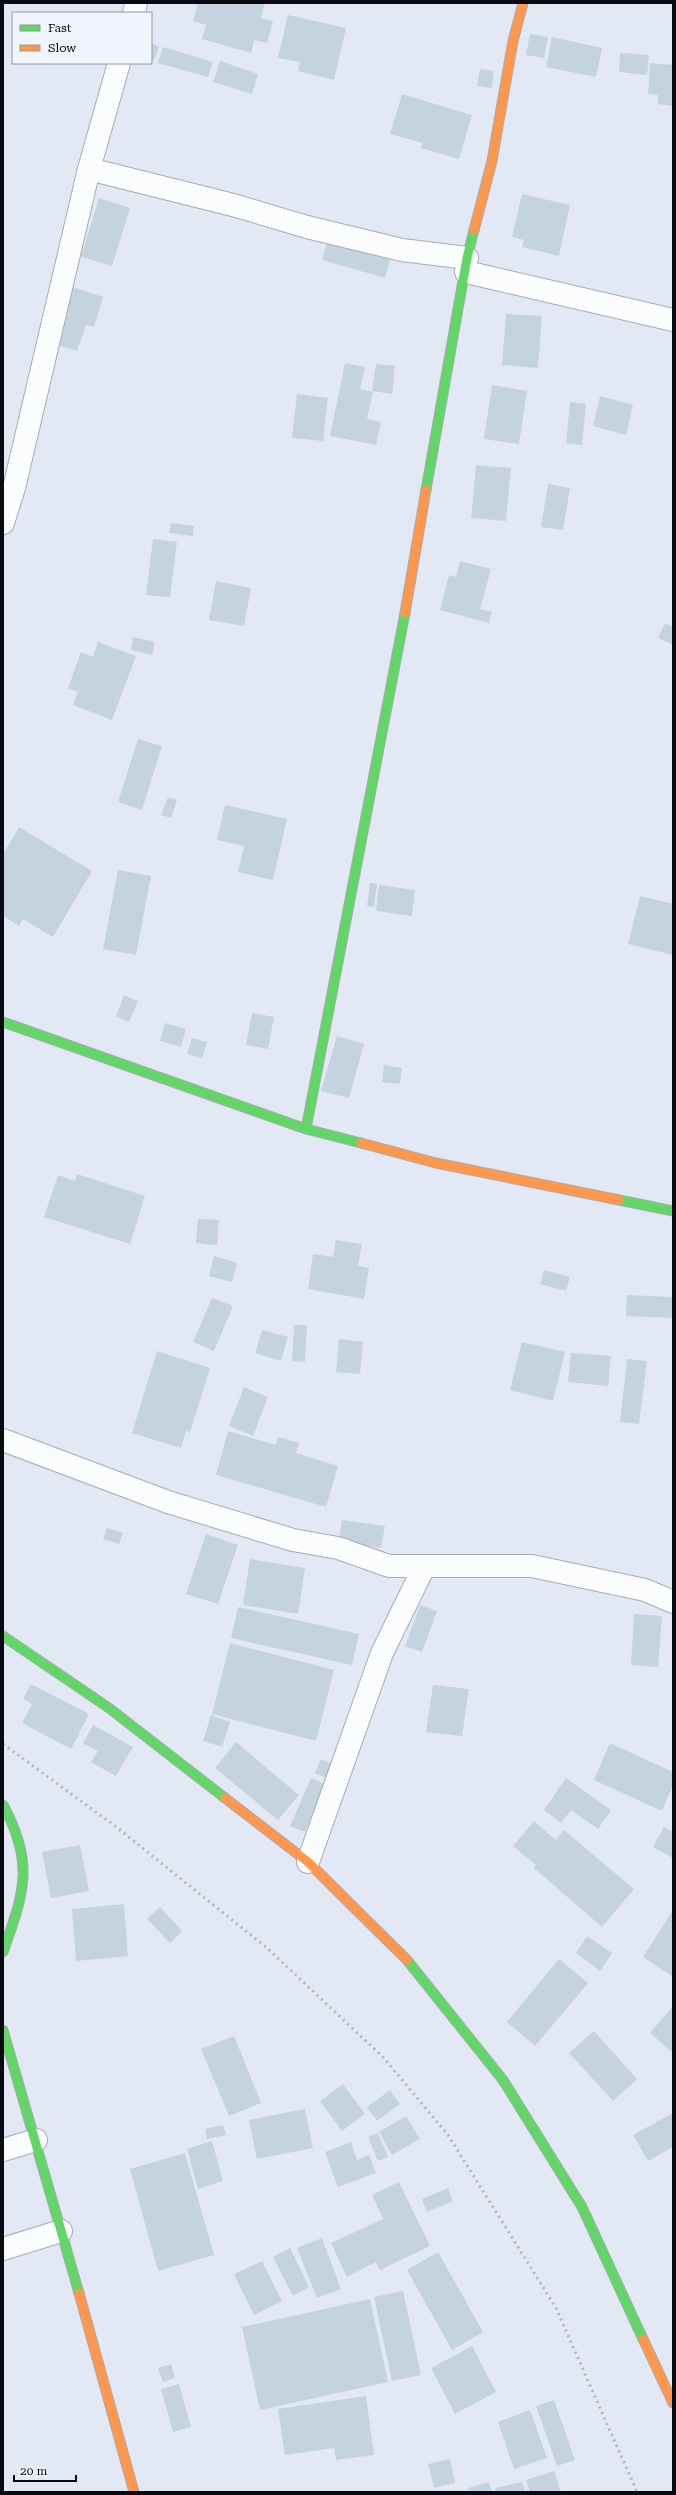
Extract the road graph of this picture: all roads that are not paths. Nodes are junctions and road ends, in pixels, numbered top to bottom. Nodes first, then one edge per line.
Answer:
1 (523, 3) edge
2 (119, 64) edge
3 (89, 169) junction
4 (466, 265) junction
5 (673, 320) edge
6 (3, 523) edge
7 (3, 1022) edge
8 (306, 1129) junction
9 (673, 1211) edge
10 (3, 1440) edge
11 (424, 1567) junction
12 (673, 1602) edge
13 (3, 1636) edge
14 (3, 1805) edge
15 (308, 1862) junction
16 (3, 1952) edge
17 (3, 2030) edge
18 (36, 2140) junction
19 (3, 2150) edge
20 (61, 2231) junction
21 (3, 2249) edge
22 (673, 2403) edge
23 (134, 2492) edge

1 - 4 main road
2 - 3 street
3 - 4 street
3 - 6 street
4 - 5 street
4 - 8 main road
7 - 8 main road
8 - 9 main road
10 - 11 street
11 - 12 street
11 - 15 street
13 - 15 main road
14 - 16 main road
15 - 22 main road
17 - 18 main road
18 - 19 street
18 - 20 main road
20 - 21 street
20 - 23 main road

